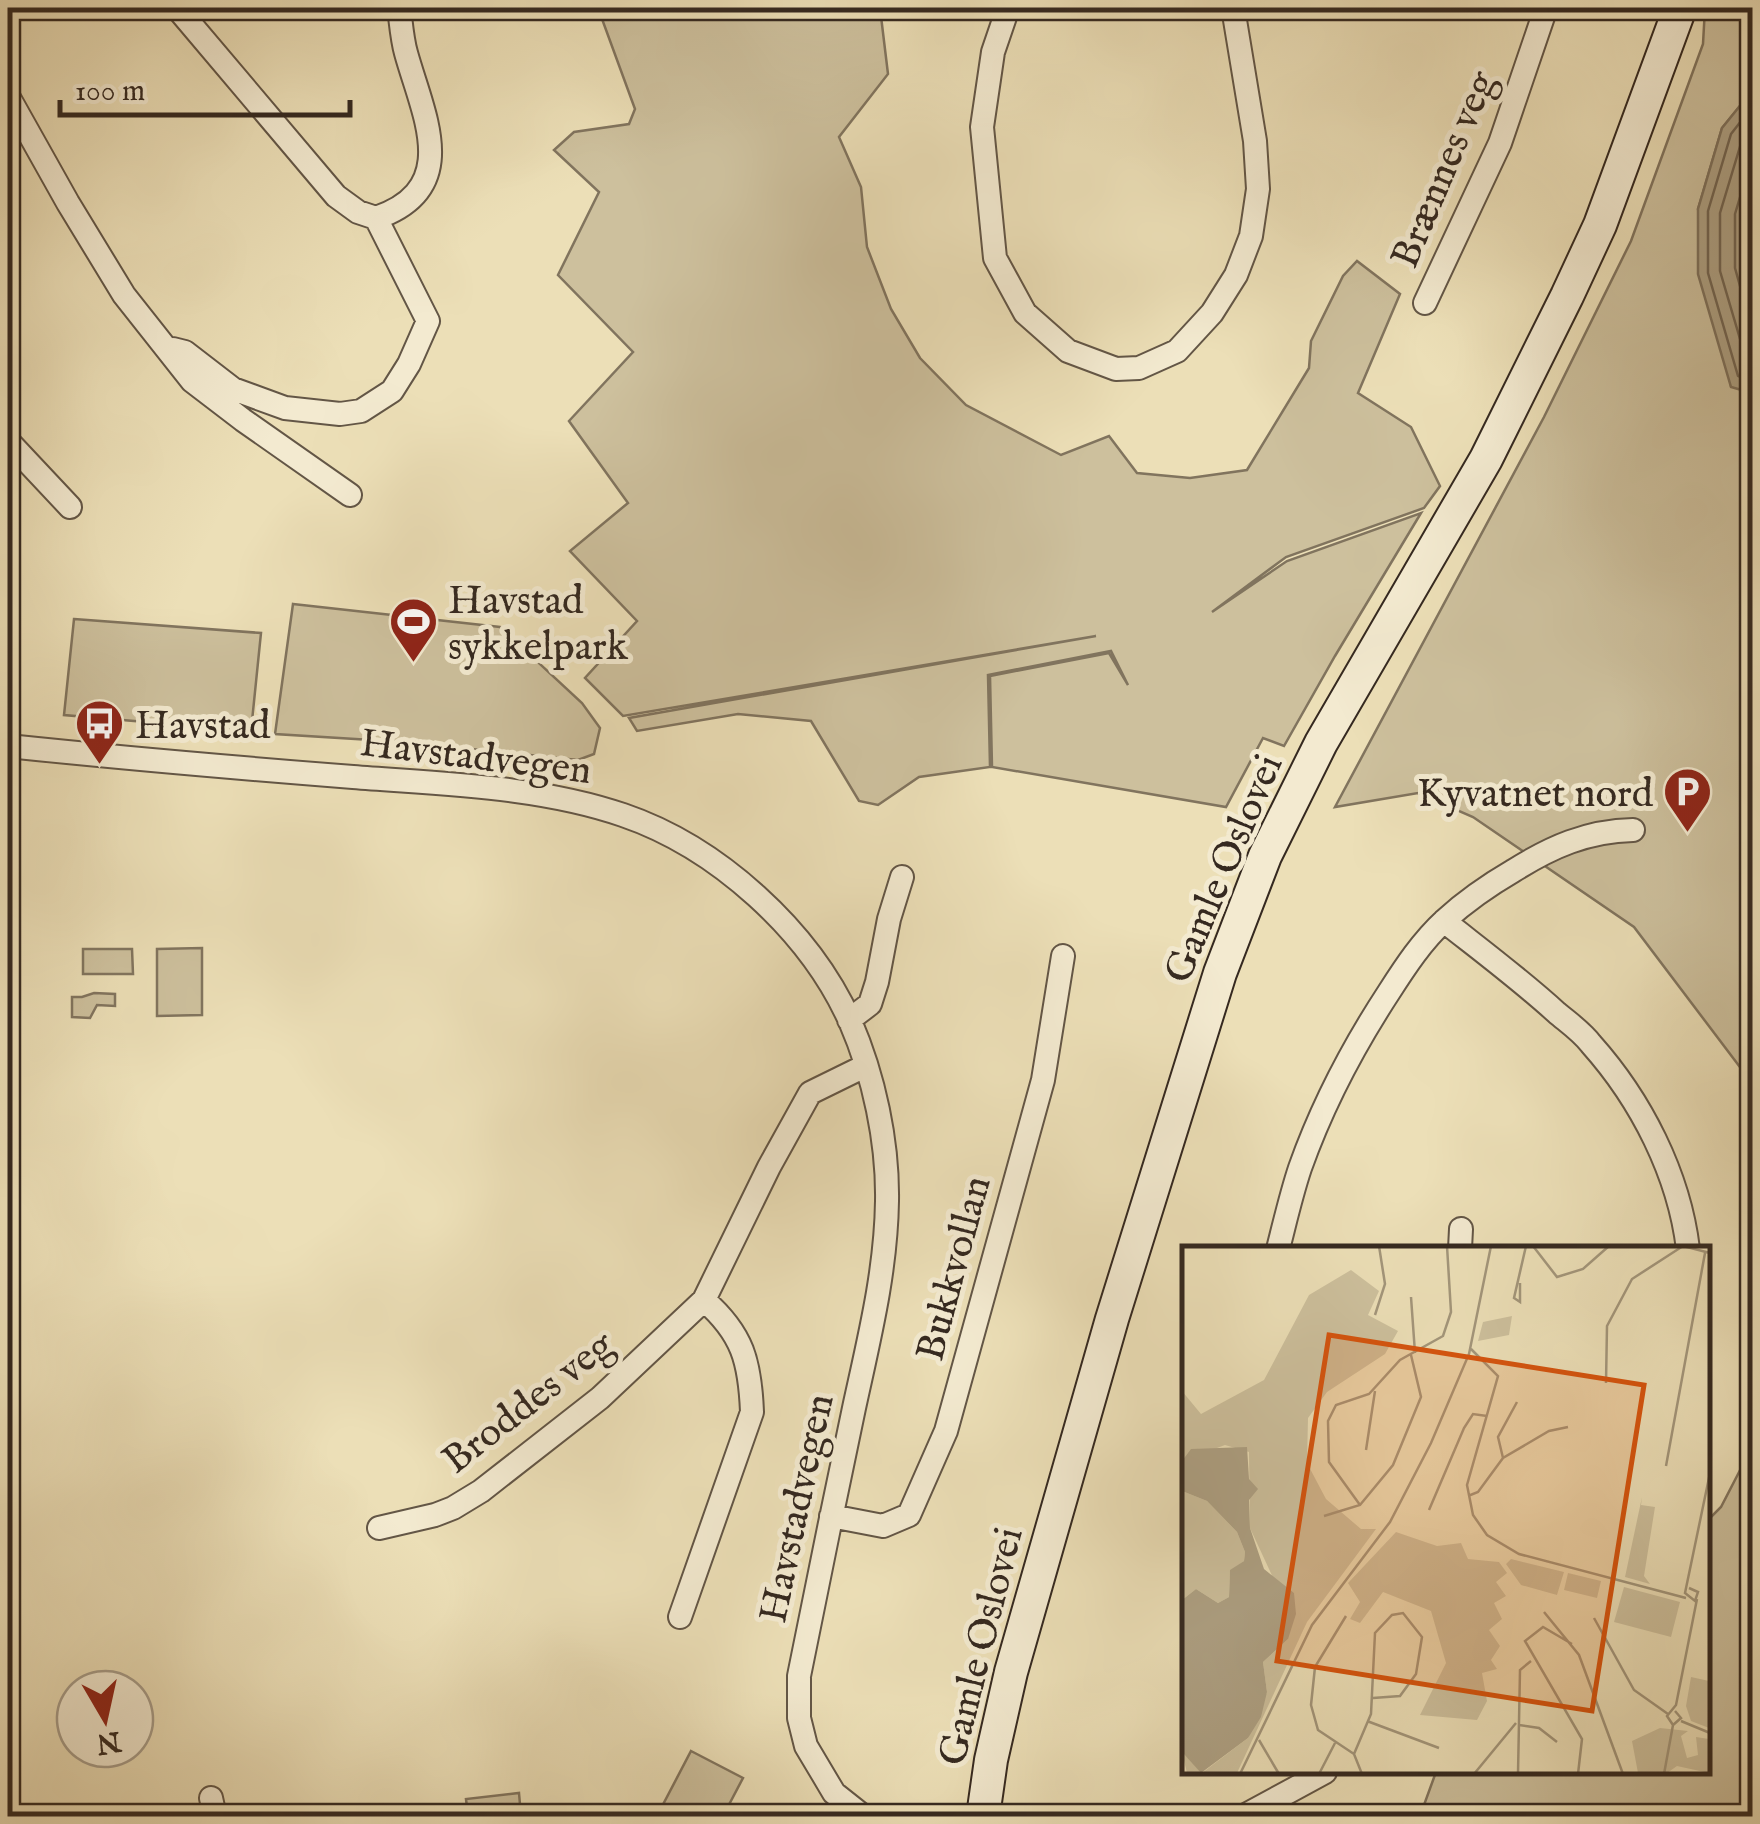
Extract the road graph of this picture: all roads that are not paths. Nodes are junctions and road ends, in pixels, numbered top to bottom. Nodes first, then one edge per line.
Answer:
1 (177, 8) edge
2 (399, 8) edge
3 (1008, 8) edge
4 (1233, 8) edge
5 (1546, 8) edge
6 (1680, 8) edge
7 (8, 96) edge
8 (376, 218) junction
9 (1425, 303) dead end
10 (167, 348) junction
11 (8, 440) edge
12 (350, 495) dead end
13 (70, 507) dead end
14 (8, 746) edge
15 (1633, 830) dead end
16 (902, 877) dead end
17 (1444, 921) junction
18 (1063, 956) dead end
19 (850, 1020) junction
20 (866, 1066) junction
21 (1279, 1246) edge
22 (1688, 1246) edge
23 (704, 1300) junction
24 (832, 1516) junction
25 (379, 1528) dead end
26 (680, 1617) dead end
27 (1293, 1779) edge
28 (1280, 1808) edge
29 (863, 1816) edge
30 (982, 1816) edge
31 (1244, 1816) edge

1 - 8 street
2 - 8 street
3 - 4 street
5 - 9 street, Brænnes veg
6 - 30 street, Gamle Oslovei
7 - 10 street
8 - 10 street
10 - 12 street
11 - 13 street
14 - 19 street, Havstadvegen
15 - 17 street
16 - 19 street
17 - 21 street
17 - 22 street
18 - 24 street, Bukkvollan
19 - 20 street, Havstadvegen
20 - 23 street, Broddes veg
20 - 24 street, Havstadvegen
23 - 25 street, Broddes veg
23 - 26 street
24 - 29 street, Havstadvegen
27 - 28 street
28 - 31 street

